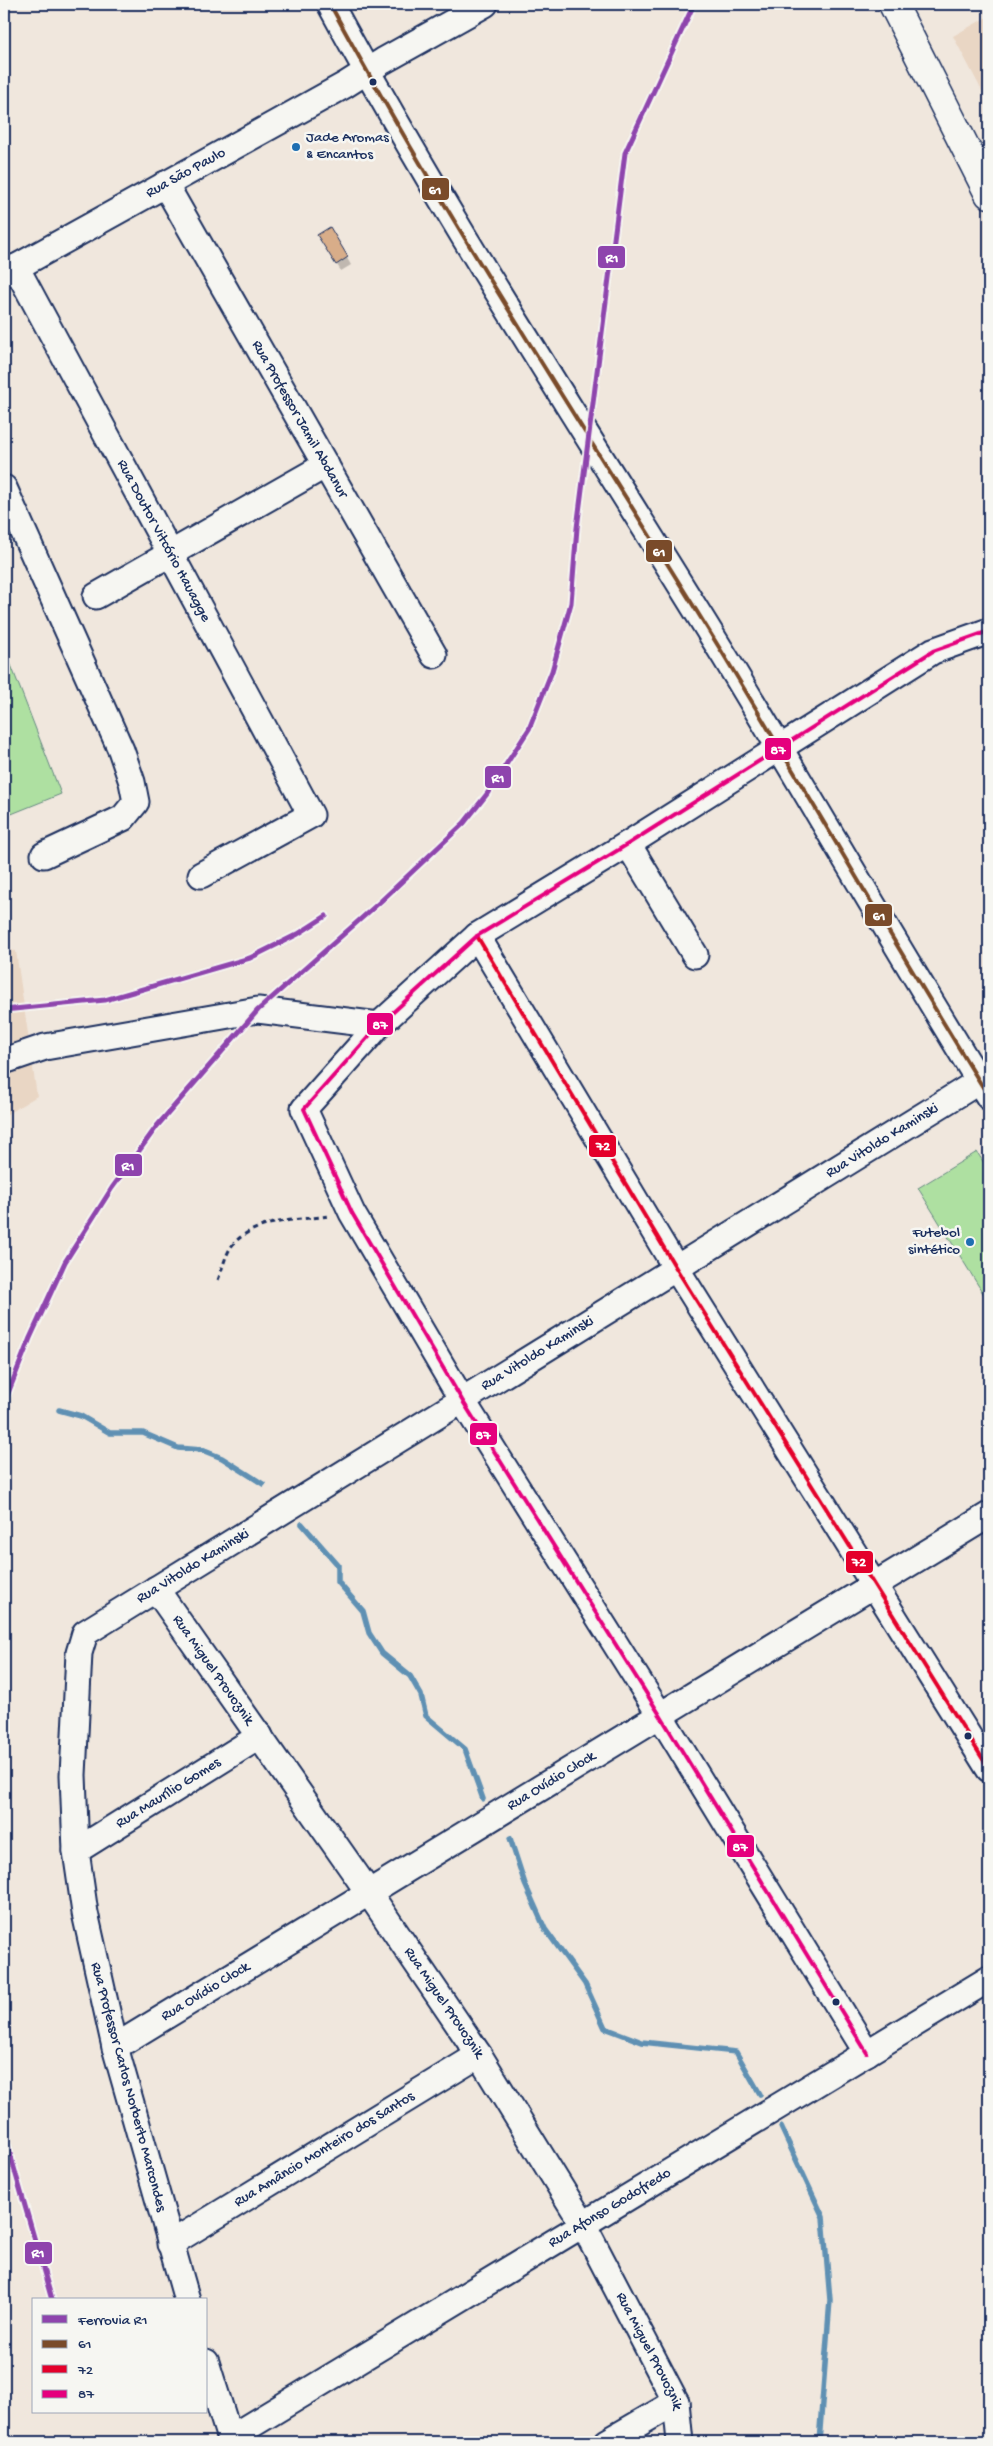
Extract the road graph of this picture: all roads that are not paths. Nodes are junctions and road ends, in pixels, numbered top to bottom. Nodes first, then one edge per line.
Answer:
1 (330, 4) edge
2 (485, 4) edge
3 (892, 4) edge
4 (367, 72) junction
5 (165, 184) junction
6 (989, 194) edge
7 (10, 270) edge
8 (326, 465) junction
9 (4, 488) edge
10 (170, 554) junction
11 (96, 596) dead end
12 (989, 631) edge
13 (434, 655) dead end
14 (779, 748) junction
15 (628, 844) junction
16 (44, 855) dead end
17 (200, 875) dead end
18 (477, 936) junction
19 (695, 955) dead end
20 (379, 1025) junction
21 (4, 1061) edge
22 (986, 1085) edge
23 (676, 1268) junction
24 (462, 1400) junction
25 (989, 1515) edge
26 (875, 1584) junction
27 (156, 1589) junction
28 (85, 1633) joint
29 (660, 1715) junction
30 (260, 1736) junction
31 (989, 1768) edge
32 (76, 1851) junction
33 (369, 1892) junction
34 (989, 1979) edge
35 (114, 2048) junction
36 (867, 2052) junction
37 (480, 2055) junction
38 (583, 2224) junction
39 (170, 2244) junction
40 (186, 2298) edge
41 (208, 2368) edge
42 (676, 2402) junction
43 (230, 2440) edge
44 (607, 2442) edge
45 (680, 2442) edge

1 - 4 street
2 - 4 street, Rua São Paulo
3 - 6 main road
4 - 5 street, Rua São Paulo
4 - 14 street
5 - 7 street, Rua São Paulo
5 - 8 street, Rua Professor Jamil Abdanur
7 - 10 street, Rua Doutor Vitcório Hauagge
8 - 10 street
8 - 13 street, Rua Professor Jamil Abdanur
9 - 16 street
10 - 11 street
10 - 17 street, Rua Doutor Vitcório Hauagge
12 - 14 street
14 - 15 street
14 - 22 street
15 - 18 street
15 - 19 street
18 - 20 street
18 - 23 street
20 - 21 street
20 - 24 street
22 - 23 street, Rua Vitoldo Kaminski
23 - 24 street, Rua Vitoldo Kaminski
23 - 26 street
24 - 27 street, Rua Vitoldo Kaminski
24 - 29 street
25 - 26 street, Rua Ovídio Clock
26 - 29 street, Rua Ovídio Clock
26 - 31 street
27 - 28 street, Rua Vitoldo Kaminski
27 - 30 street, Rua Miguel Provoznik
28 - 32 street, Rua Professor Carlos Norberto Marcondes
29 - 33 street, Rua Ovídio Clock
29 - 36 street
30 - 32 street, Rua Maurílio Gomes
30 - 33 street, Rua Miguel Provoznik
32 - 35 street, Rua Professor Carlos Norberto Marcondes
33 - 35 street, Rua Ovídio Clock
33 - 37 street, Rua Miguel Provoznik
34 - 36 street, Rua Afonso Godofredo
35 - 39 street, Rua Professor Carlos Norberto Marcondes
36 - 38 street, Rua Afonso Godofredo
37 - 38 street, Rua Miguel Provoznik
37 - 39 street, Rua Amâncio Monteiro dos Santos
38 - 42 street, Rua Miguel Provoznik
38 - 43 street, Rua Afonso Godofredo
39 - 40 street, Rua Professor Carlos Norberto Marcondes
41 - 43 street
42 - 44 street
42 - 45 street, Rua Miguel Provoznik

